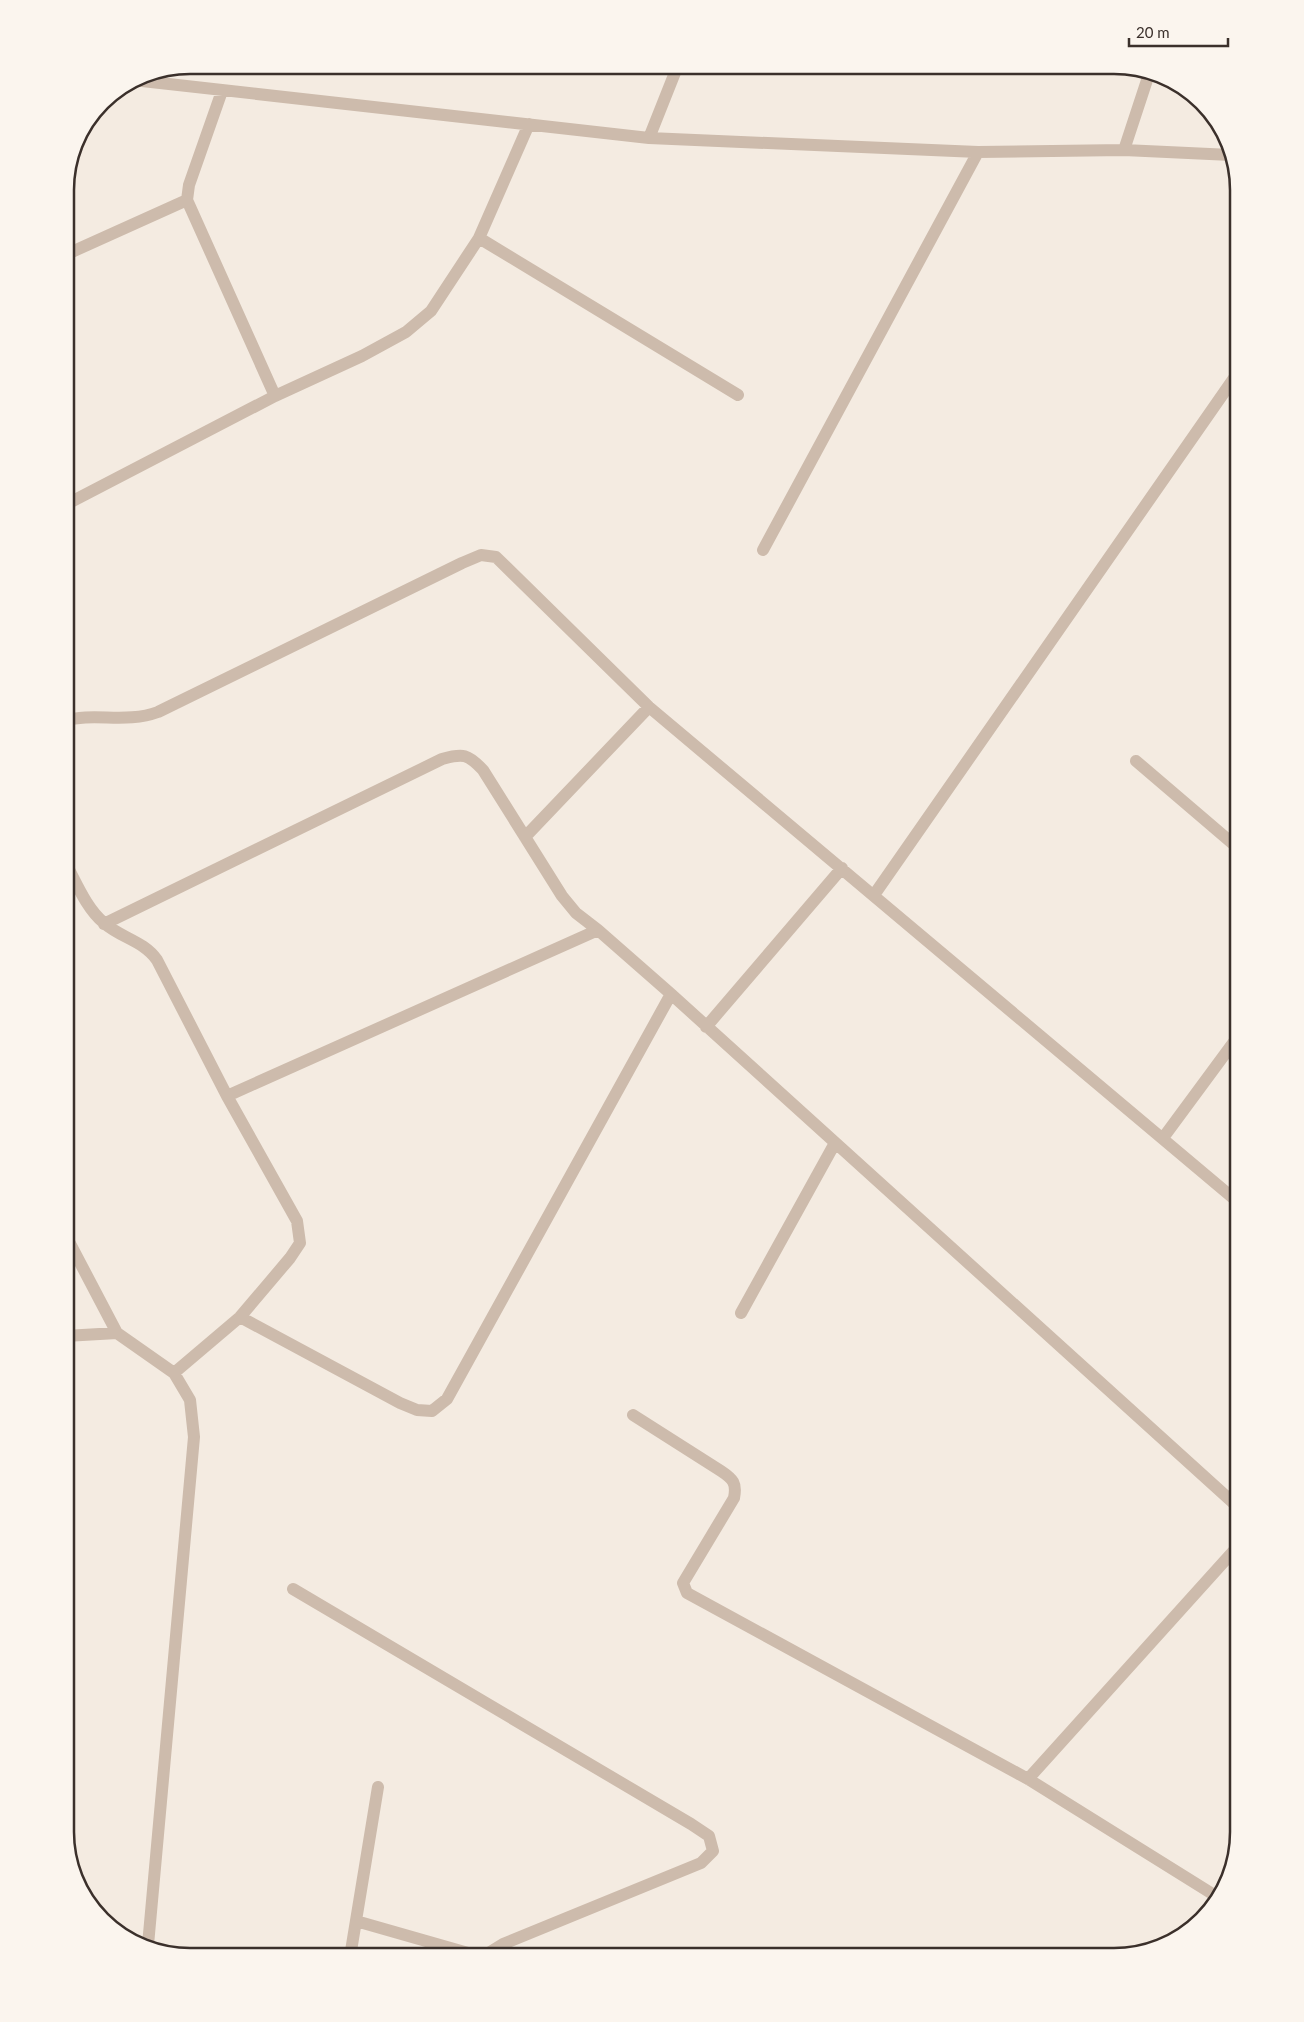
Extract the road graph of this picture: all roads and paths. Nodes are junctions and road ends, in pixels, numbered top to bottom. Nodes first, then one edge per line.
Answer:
1 (674, 74) edge
2 (1147, 79) edge
3 (148, 82) edge
4 (222, 91) junction
5 (529, 124) junction
6 (649, 138) junction
7 (1124, 150) junction
8 (978, 152) junction
9 (1224, 155) edge
10 (187, 200) junction
11 (479, 238) junction
12 (74, 251) edge
13 (1230, 384) edge
14 (738, 395) dead end
15 (275, 396) junction
16 (74, 500) edge
17 (763, 550) dead end
18 (650, 706) junction
19 (74, 720) edge
20 (1136, 761) dead end
21 (525, 837) junction
22 (1230, 841) edge
23 (842, 868) junction
24 (74, 878) edge
25 (874, 895) junction
26 (104, 924) junction
27 (598, 930) junction
28 (671, 994) junction
29 (706, 1027) junction
30 (1230, 1046) edge
31 (227, 1096) junction
32 (1163, 1138) junction
33 (835, 1143) junction
34 (1230, 1195) edge
35 (74, 1251) edge
36 (741, 1312) dead end
37 (240, 1318) junction
38 (117, 1333) junction
39 (74, 1335) edge
40 (174, 1372) junction
41 (633, 1415) dead end
42 (1230, 1500) edge
43 (1230, 1555) edge
44 (293, 1589) dead end
45 (1028, 1779) junction
46 (378, 1786) dead end
47 (1213, 1894) edge
48 (356, 1921) junction
49 (148, 1940) edge
50 (352, 1948) edge
51 (450, 1948) edge
52 (497, 1948) edge

1 - 6 street
2 - 7 street
3 - 4 street
4 - 5 street
4 - 10 street
5 - 6 street
5 - 11 street
6 - 8 street
7 - 8 street
7 - 9 street
8 - 17 street
10 - 12 street
10 - 15 street
11 - 14 street
11 - 15 street
13 - 25 street
15 - 16 street
18 - 19 street
18 - 21 street
18 - 23 street
20 - 22 street
21 - 26 street
21 - 27 street
23 - 25 street
23 - 29 street
24 - 26 street
25 - 32 street
26 - 31 street
27 - 28 street
27 - 31 street
28 - 29 street
28 - 37 street
29 - 33 street
30 - 32 street
31 - 37 street
32 - 34 street
33 - 36 street
33 - 42 street
35 - 38 street
37 - 40 street
38 - 39 street
38 - 40 street
40 - 49 street
41 - 45 street
43 - 45 street
44 - 52 street
45 - 47 street
46 - 48 street
48 - 50 street
48 - 51 street

